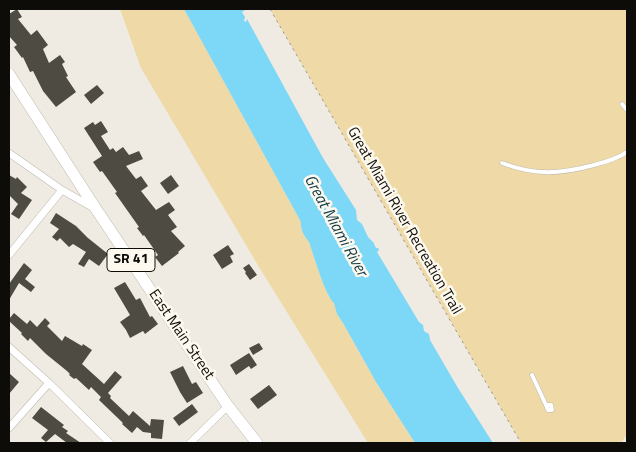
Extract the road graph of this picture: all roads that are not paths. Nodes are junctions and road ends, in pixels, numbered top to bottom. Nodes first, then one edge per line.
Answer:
1 (9, 74) edge
2 (622, 104) dead end
3 (627, 110) edge
4 (627, 152) edge
5 (9, 153) edge
6 (502, 163) dead end
7 (62, 190) junction
8 (96, 209) junction
9 (10, 251) edge
10 (9, 347) edge
11 (532, 375) dead end
12 (49, 383) junction
13 (228, 406) junction
14 (546, 406) dead end
15 (9, 428) edge
16 (110, 443) edge
17 (190, 443) edge
18 (257, 443) edge

1 - 8 main road, East Main Street / SR 41
2 - 3 lane
4 - 6 lane
5 - 7 street
7 - 8 street
7 - 9 street
8 - 13 main road, East Main Street / SR 41
10 - 12 street
11 - 14 lane
12 - 15 street
12 - 16 street
13 - 17 street
13 - 18 main road, East Main Street / SR 41

